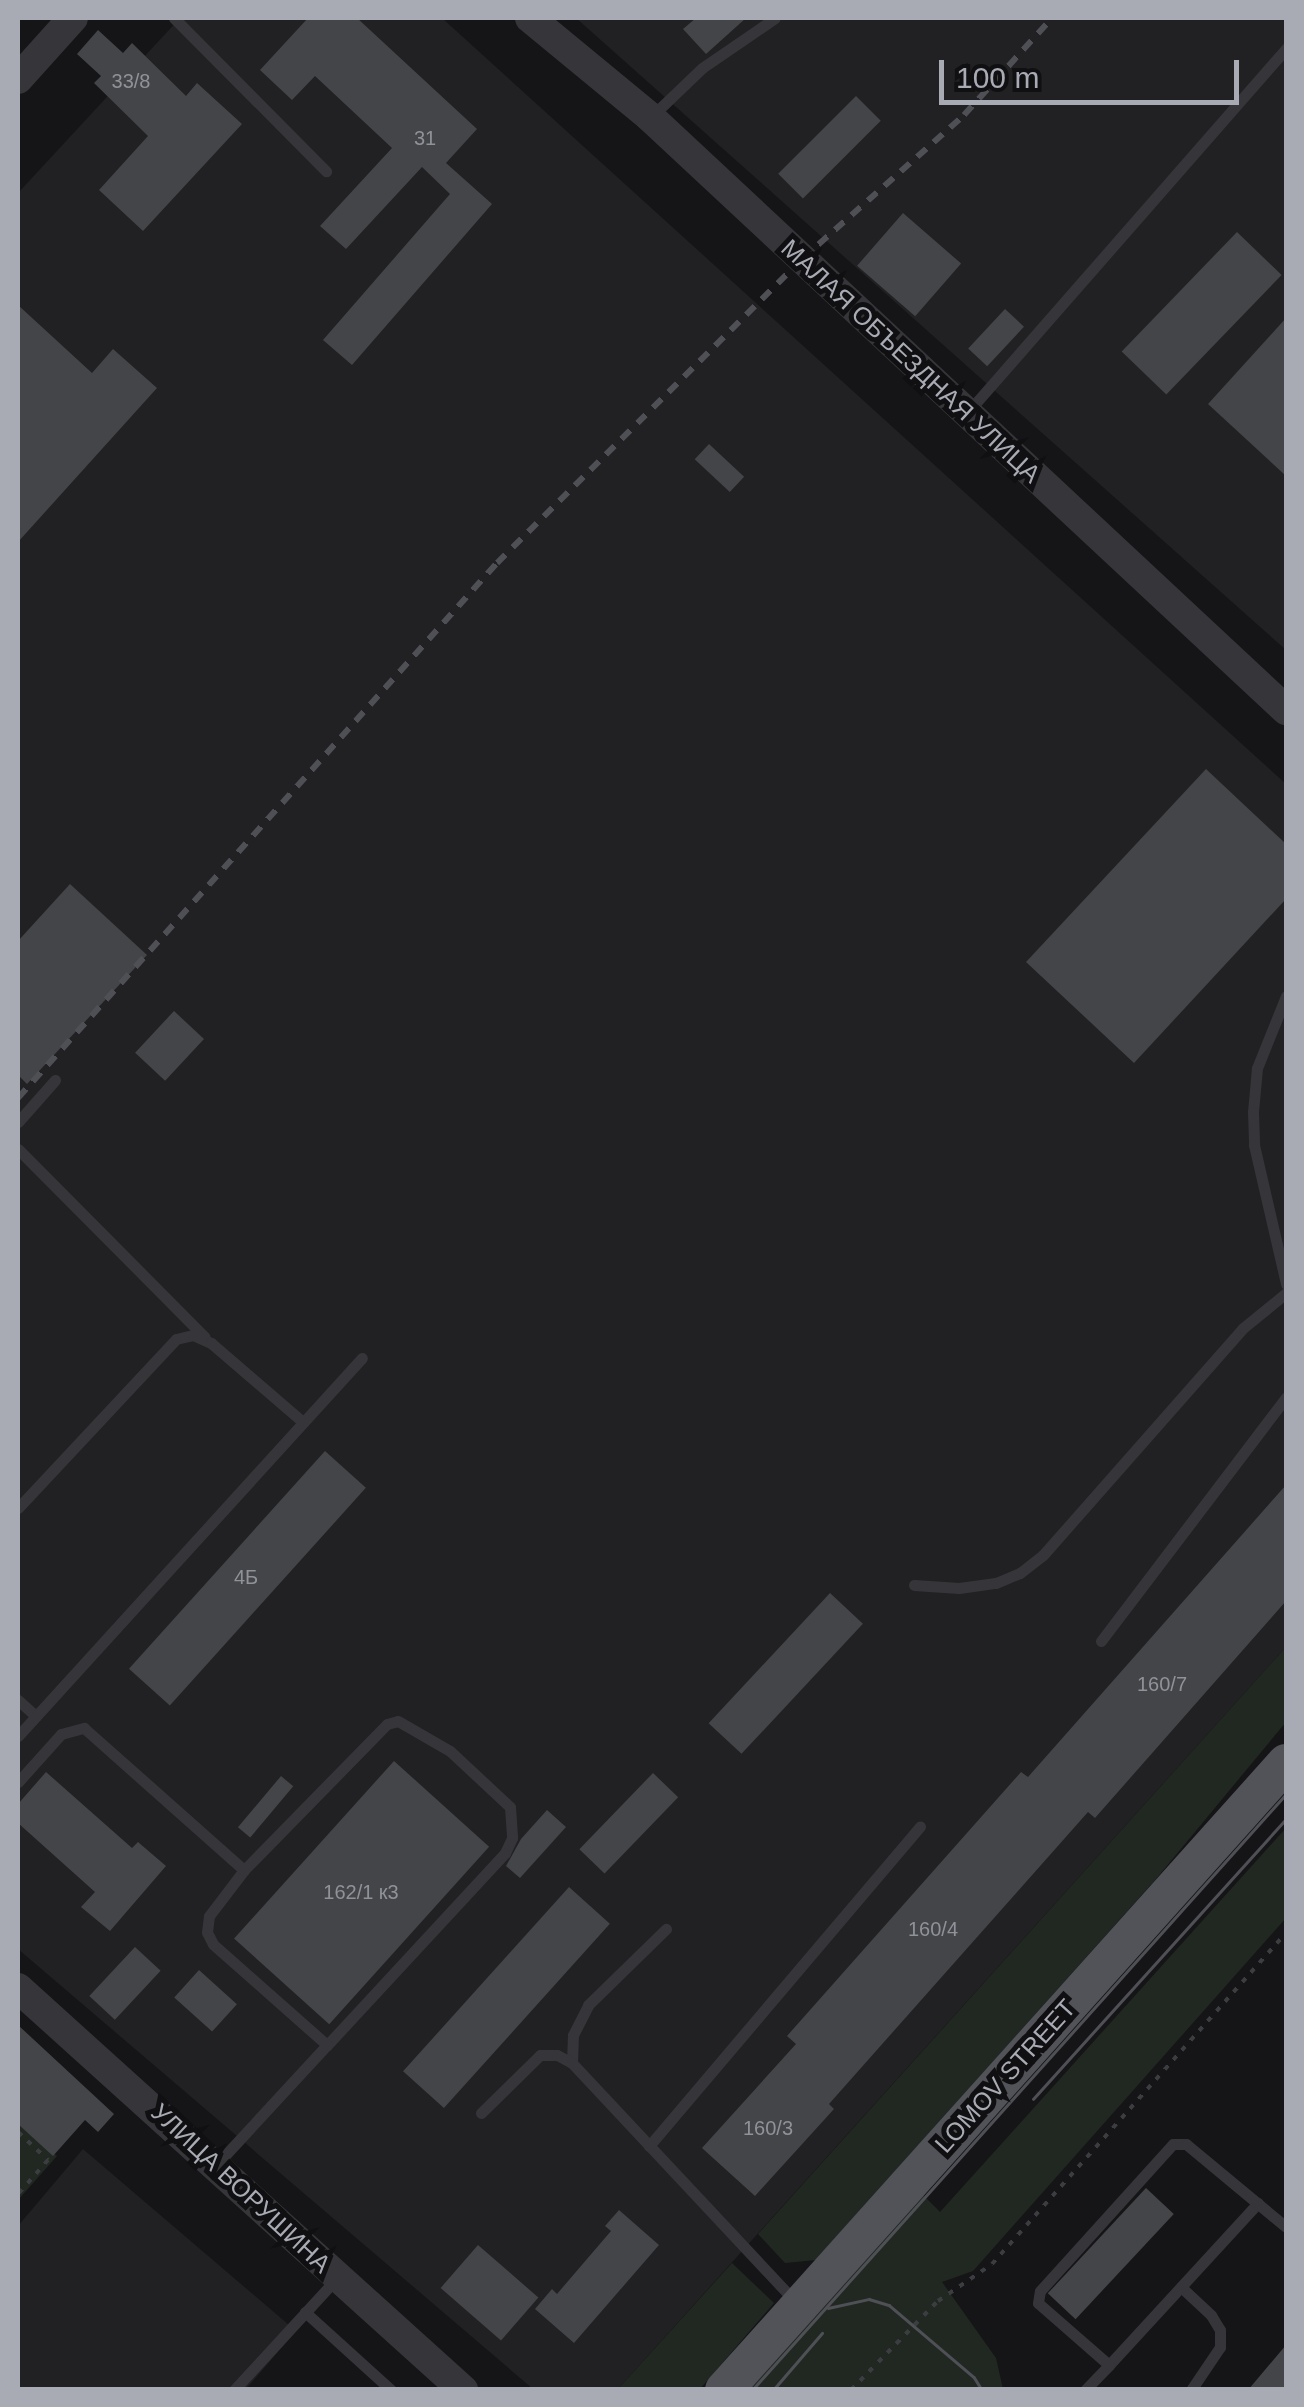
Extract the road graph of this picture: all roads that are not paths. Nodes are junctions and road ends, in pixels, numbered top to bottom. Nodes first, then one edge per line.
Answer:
1 (72, 18) edge
2 (174, 18) edge
3 (530, 18) edge
4 (775, 18) edge
5 (1286, 48) edge
6 (18, 78) edge
7 (650, 118) junction
8 (326, 171) dead end
9 (967, 412) junction
10 (1286, 710) edge
11 (1286, 996) edge
12 (55, 1080) dead end
13 (18, 1122) edge
14 (18, 1149) edge
15 (1286, 1284) edge
16 (1286, 1293) edge
17 (212, 1343) junction
18 (362, 1358) dead end
19 (1286, 1397) edge
20 (302, 1422) junction
21 (18, 1508) edge
22 (914, 1586) dead end
23 (1100, 1641) dead end
24 (18, 1700) edge
25 (36, 1716) junction
26 (18, 1736) edge
27 (1286, 1763) edge
28 (18, 1782) edge
29 (920, 1827) dead end
30 (244, 1870) junction
31 (666, 1930) dead end
32 (18, 1988) edge
33 (327, 2045) junction
34 (572, 2062) junction
35 (482, 2113) dead end
36 (649, 2146) junction
37 (217, 2164) junction
38 (1258, 2203) junction
39 (1286, 2227) edge
40 (338, 2278) junction
41 (1181, 2286) junction
42 (798, 2304) junction
43 (305, 2312) junction
44 (1109, 2365) junction
45 (234, 2390) edge
46 (391, 2390) edge
47 (463, 2390) edge
48 (724, 2390) edge
49 (1086, 2390) edge
50 (1191, 2390) edge

1 - 6 street
2 - 8 lane
3 - 7 street, МАЛАЯ ОБЪЕЗДНАЯ УЛИЦА
4 - 7 lane
5 - 9 lane
7 - 9 street, МАЛАЯ ОБЪЕЗДНАЯ УЛИЦА
9 - 10 street, МАЛАЯ ОБЪЕЗДНАЯ УЛИЦА
11 - 15 lane
12 - 13 lane
14 - 17 lane
16 - 22 lane
17 - 20 lane
17 - 21 lane
18 - 20 lane
19 - 23 lane
20 - 25 lane
24 - 25 lane
25 - 26 lane
27 - 42 main road, LOMOV STREET
28 - 30 lane
29 - 36 lane
30 - 33 lane
30 - 33 lane
31 - 34 lane
32 - 37 street, УЛИЦА ВОРУШИНА
33 - 37 lane
34 - 35 lane
34 - 36 lane
36 - 42 lane
37 - 40 street, УЛИЦА ВОРУШИНА
38 - 39 lane
38 - 41 lane
38 - 44 lane
40 - 43 lane
40 - 47 street, УЛИЦА ВОРУШИНА
41 - 44 lane
41 - 50 lane
42 - 48 main road, LOMOV STREET
43 - 45 lane
43 - 46 lane
44 - 49 lane

